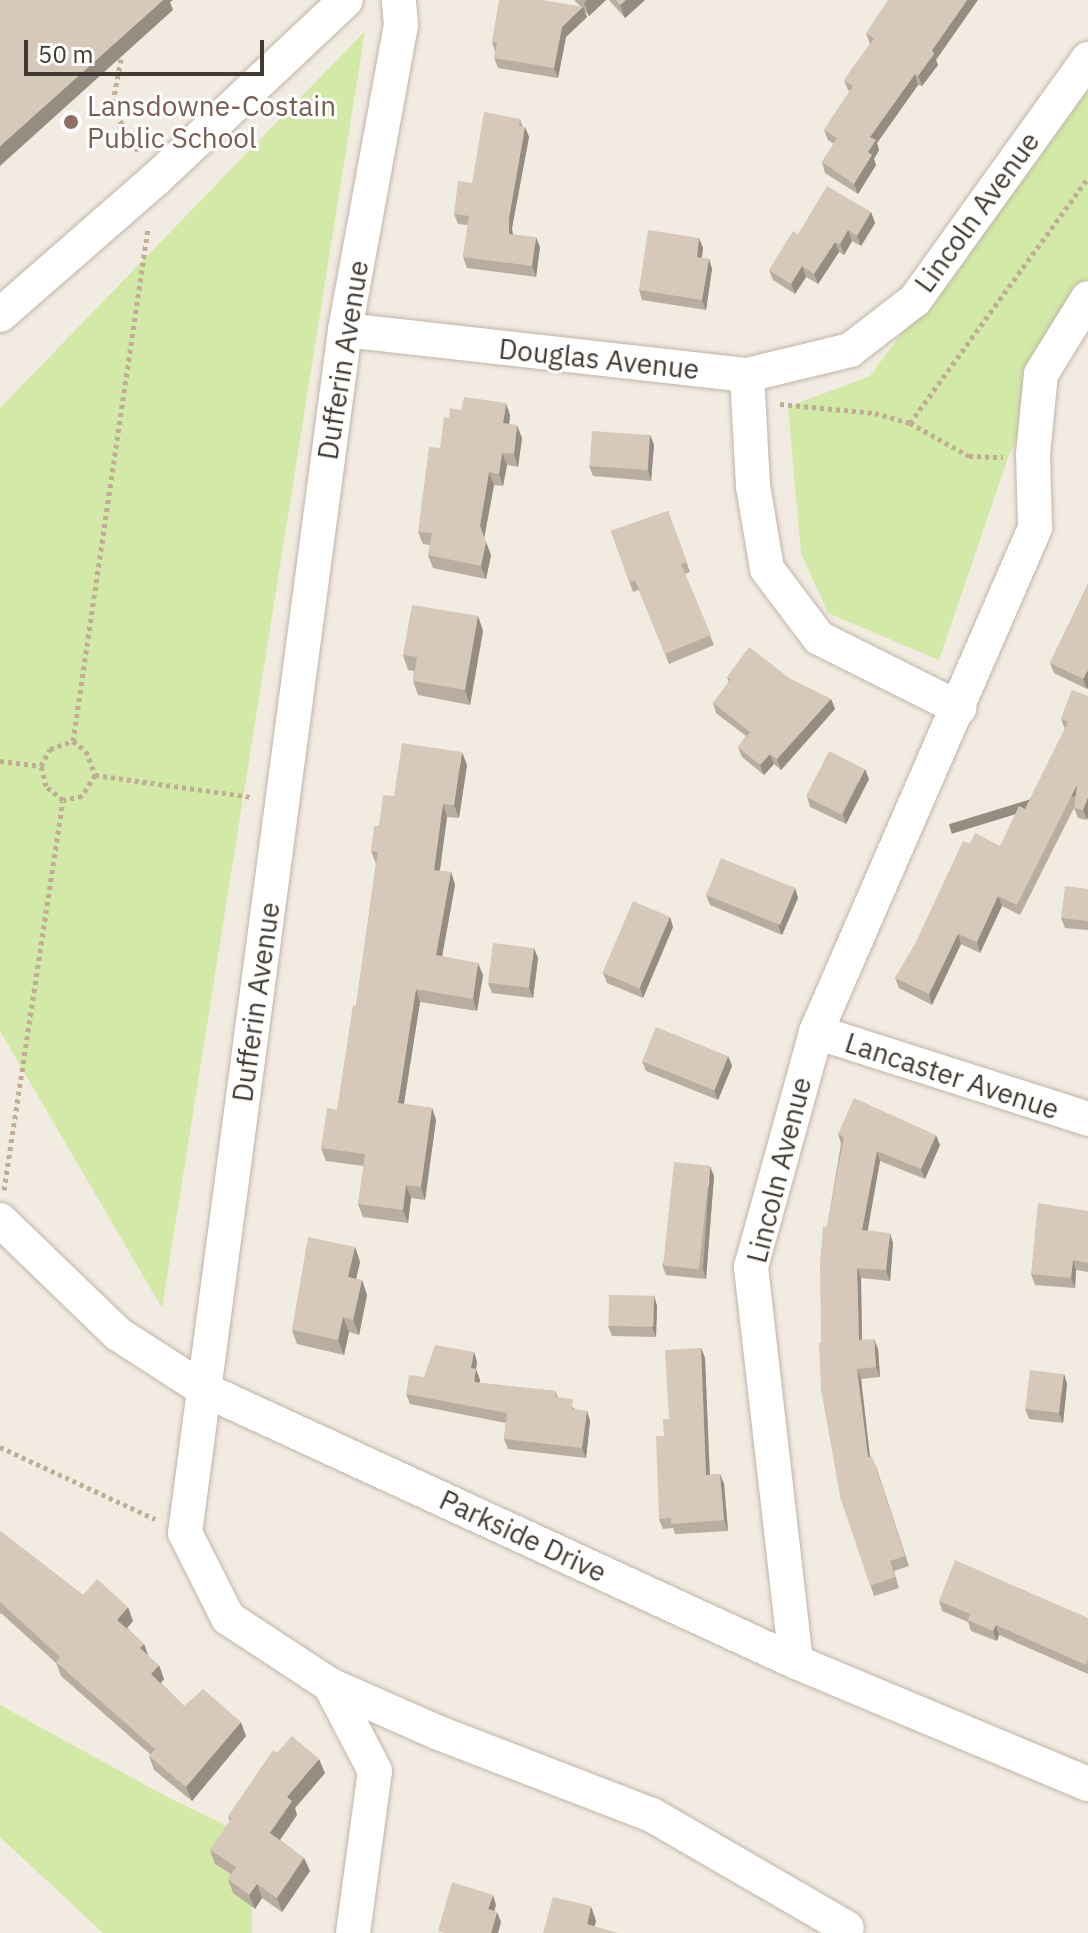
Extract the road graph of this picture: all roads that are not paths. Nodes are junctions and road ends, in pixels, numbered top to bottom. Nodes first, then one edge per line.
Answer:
1 (346, 0) edge
2 (399, 0) edge
3 (1088, 59) edge
4 (1088, 298) edge
5 (0, 315) edge
6 (345, 330) junction
7 (850, 350) joint
8 (748, 385) junction
9 (959, 708) junction
10 (816, 1032) junction
11 (1088, 1119) edge
12 (1, 1210) edge
13 (205, 1390) junction
14 (796, 1662) junction
15 (330, 1685) junction
16 (1088, 1784) edge
17 (847, 1928) dead end
18 (353, 1933) edge

1 - 5 street
2 - 6 street, Dufferin Avenue
3 - 7 street, Lincoln Avenue
4 - 9 street, Lincoln Avenue
6 - 8 street, Douglas Avenue
6 - 13 street, Dufferin Avenue
7 - 8 street, Douglas Avenue
8 - 9 street
9 - 10 street, Lincoln Avenue
10 - 11 street, Lancaster Avenue
10 - 14 street, Lincoln Avenue
12 - 13 street, Parkside Drive
13 - 14 street, Parkside Drive
13 - 15 street, Dufferin Avenue
14 - 16 street, Parkside Drive
15 - 17 street
15 - 18 street

